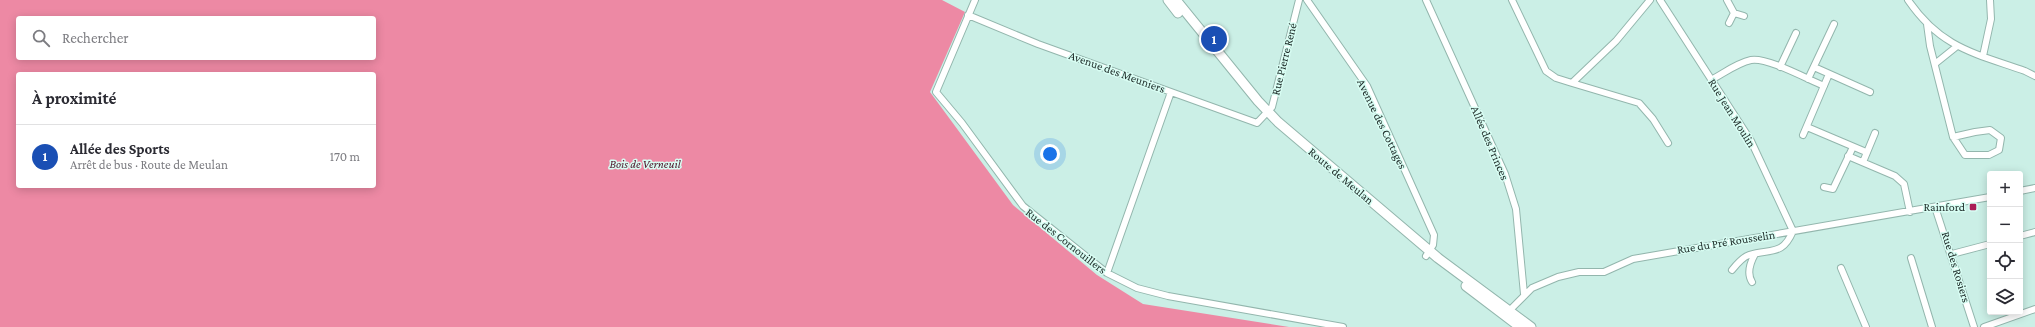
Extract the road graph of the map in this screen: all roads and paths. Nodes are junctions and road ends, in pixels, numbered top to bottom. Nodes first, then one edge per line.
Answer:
1 (975, 0) edge
2 (1168, 0) edge
3 (1176, 0) edge
4 (1300, 0) edge
5 (1307, 0) edge
6 (1426, 0) edge
7 (1512, 0) edge
8 (1650, 0) edge
9 (1660, 0) edge
10 (1727, 0) edge
11 (1908, 0) edge
12 (1990, 0) edge
13 (1734, 12) junction
14 (968, 15) junction
15 (1744, 16) dead end
16 (1729, 23) dead end
17 (1834, 24) dead end
18 (1927, 24) junction
19 (1796, 33) dead end
20 (1956, 47) junction
21 (1983, 56) junction
22 (1936, 63) junction
23 (1780, 67) junction
24 (1814, 67) junction
25 (1829, 74) junction
26 (2035, 76) edge
27 (1808, 79) junction
28 (1711, 80) junction
29 (1572, 83) junction
30 (1824, 86) junction
31 (1171, 92) junction
32 (1870, 92) dead end
33 (1266, 114) junction
34 (1806, 127) junction
35 (1875, 133) dead end
36 (1803, 135) dead end
37 (1953, 137) junction
38 (1668, 143) dead end
39 (1852, 146) junction
40 (1866, 152) junction
41 (1848, 156) junction
42 (1863, 162) junction
43 (1824, 187) dead end
44 (2035, 188) edge
45 (2023, 190) edge
46 (1987, 198) edge
47 (1935, 207) junction
48 (1910, 212) junction
49 (1793, 231) junction
50 (2035, 232) edge
51 (2023, 235) edge
52 (1987, 245) edge
53 (1428, 253) junction
54 (1755, 254) junction
55 (1952, 254) junction
56 (1911, 258) dead end
57 (1841, 268) dead end
58 (1732, 270) dead end
59 (1107, 273) junction
60 (1752, 282) dead end
61 (1524, 294) junction
62 (2035, 309) edge
63 (1507, 313) junction
64 (1343, 327) edge
65 (1520, 327) edge
66 (1531, 327) edge
67 (1866, 327) edge
68 (1932, 327) edge
69 (1974, 327) edge
70 (1984, 327) edge

1 - 14 street
2 - 33 main road, Route de Meulan
3 - 33 main road, Route de Meulan
4 - 33 street, Rue Pierre René
5 - 53 street, Avenue des Cottages
6 - 61 street, Allée des Princes
7 - 29 street
8 - 29 street
9 - 28 street, Rue Jean Moulin
10 - 13 street
11 - 18 street
12 - 21 street
13 - 15 street
13 - 16 street
14 - 31 street, Avenue des Meuniers
14 - 59 street, Rue des Cornouillers
17 - 24 street
18 - 20 street
18 - 22 street
19 - 23 street
20 - 21 street
20 - 22 street
21 - 26 street
22 - 37 street
23 - 27 street
23 - 28 street
24 - 25 street
24 - 27 street
25 - 30 street
25 - 32 street
27 - 30 street
28 - 49 street, Rue Jean Moulin
29 - 38 street
30 - 34 street
31 - 33 street, Avenue des Meuniers
31 - 59 street
33 - 53 main road, Route de Meulan
34 - 36 street
34 - 39 street
35 - 40 street
37 - 37 street
39 - 40 street
39 - 41 street
40 - 42 street
41 - 42 street
41 - 43 street
42 - 48 street
44 - 45 street
46 - 47 street, Rue du Pré Rousselin
47 - 48 street, Rue du Pré Rousselin
47 - 55 street, Rue des Rosiers
48 - 49 street, Rue du Pré Rousselin
49 - 54 street
49 - 61 street, Rue du Pré Rousselin
50 - 51 street
52 - 55 street
53 - 63 main road, Route de Meulan
54 - 58 street
54 - 60 street
55 - 69 street, Rue des Rosiers
56 - 68 street
57 - 67 street
59 - 64 street, Rue des Cornouillers
61 - 63 street, Rue du Pré Rousselin
62 - 70 street
63 - 65 main road, Route de Meulan
63 - 66 main road, Route de Meulan

